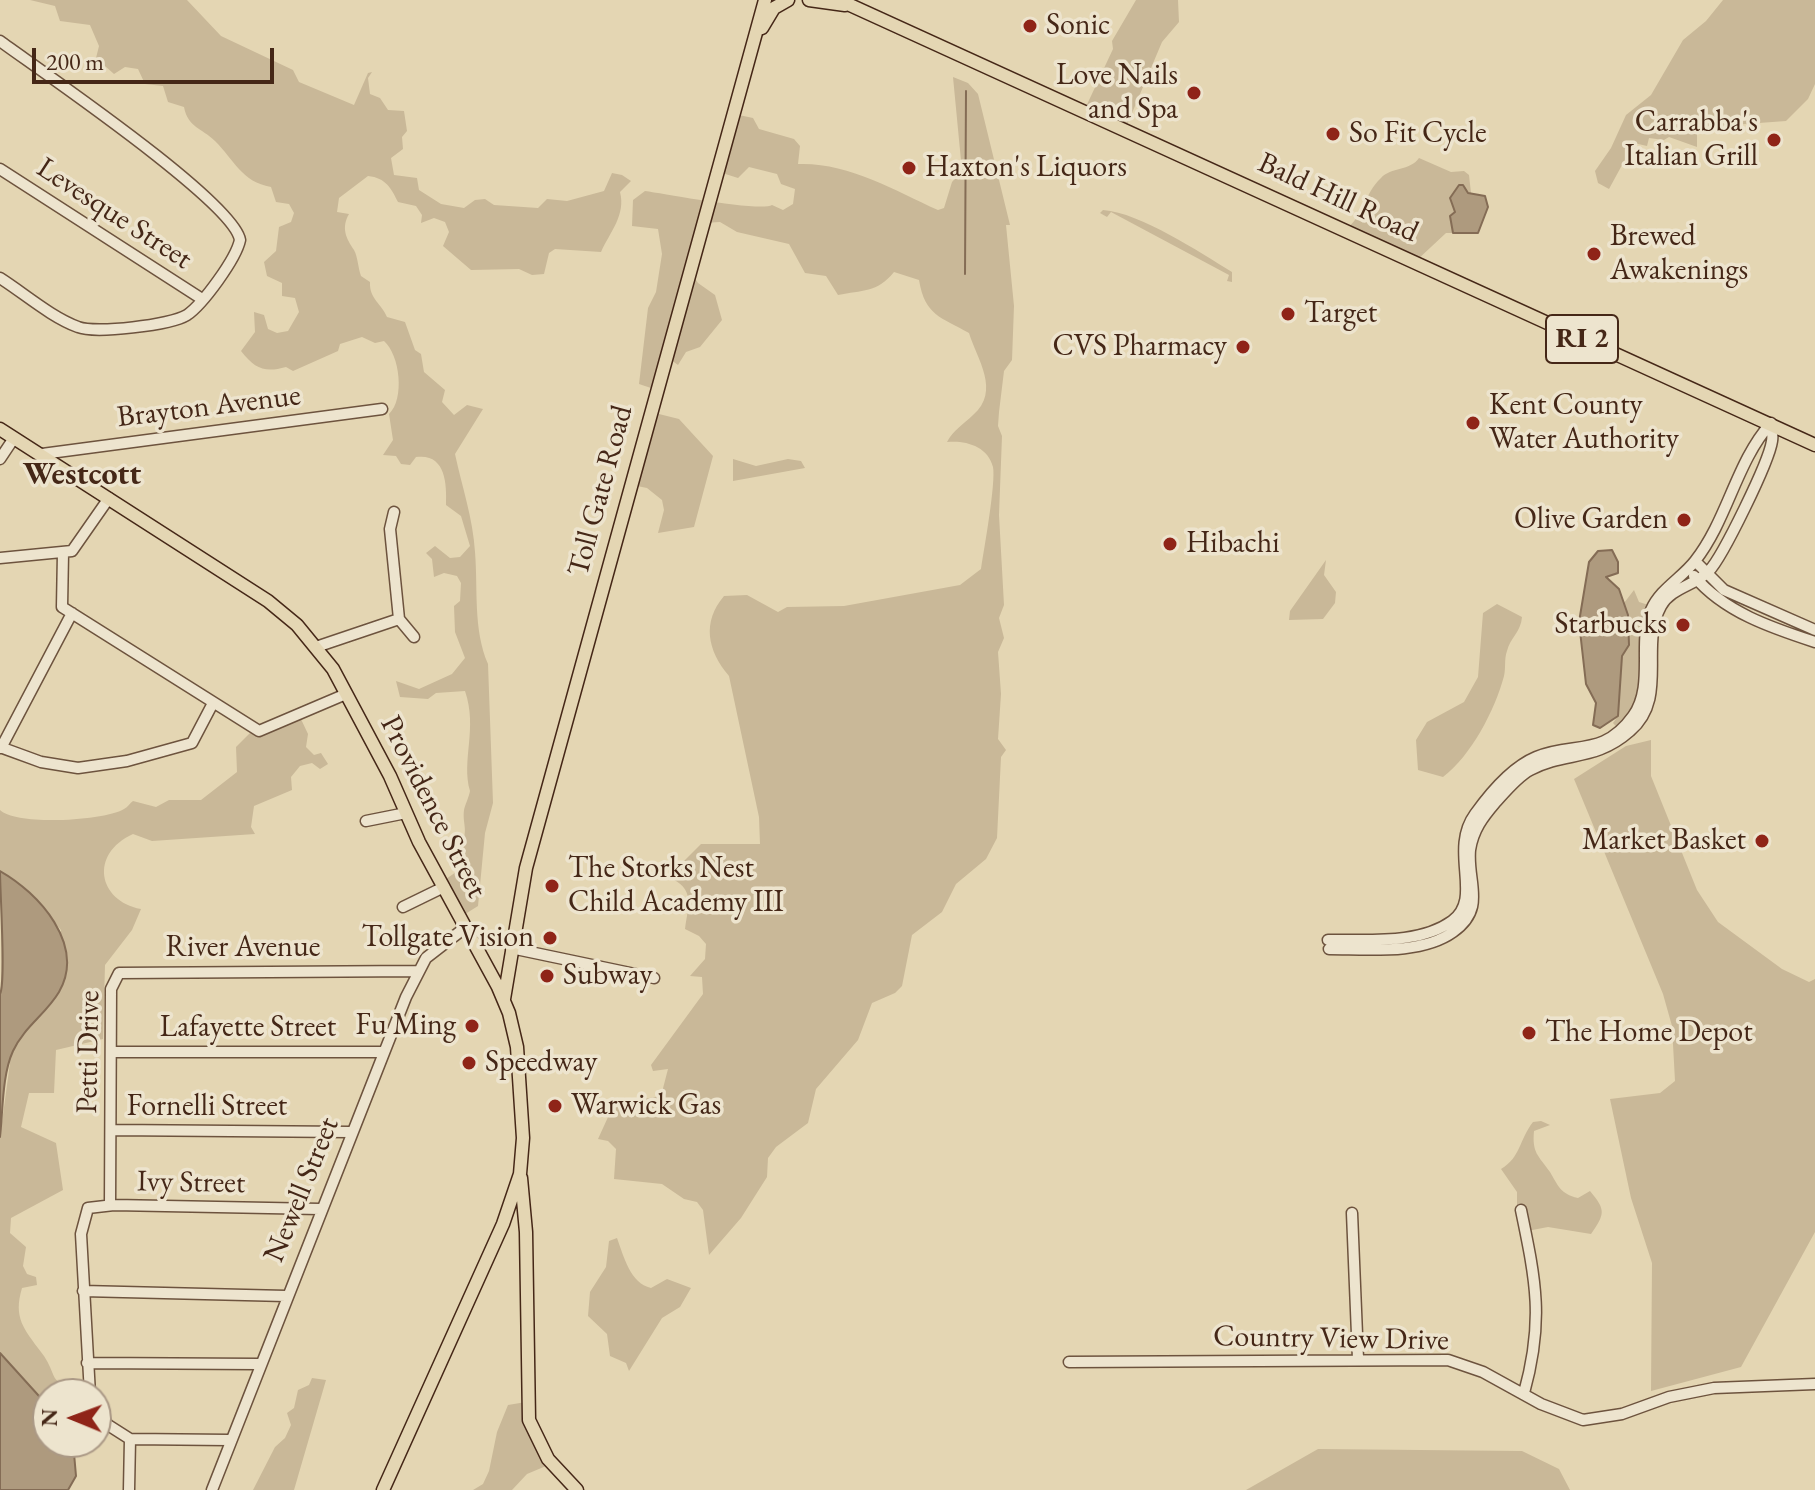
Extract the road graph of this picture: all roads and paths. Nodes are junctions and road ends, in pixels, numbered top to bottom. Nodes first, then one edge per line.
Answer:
1 (756, 0) edge
2 (765, 0) edge
3 (788, 0) edge
4 (809, 0) edge
5 (845, 3) edge
6 (0, 41) edge
7 (751, 49) junction
8 (0, 169) edge
9 (0, 278) edge
10 (202, 299) junction
11 (382, 409) dead end
12 (1771, 423) junction
13 (0, 429) edge
14 (14, 438) junction
15 (1815, 445) edge
16 (42, 454) junction
17 (0, 459) edge
18 (109, 498) junction
19 (394, 512) dead end
20 (63, 553) junction
21 (0, 558) edge
22 (1692, 565) junction
23 (1701, 577) junction
24 (72, 613) junction
25 (399, 619) junction
26 (1815, 630) edge
27 (414, 637) dead end
28 (1815, 642) edge
29 (316, 647) junction
30 (346, 694) junction
31 (213, 703) junction
32 (0, 748) edge
33 (406, 813) junction
34 (366, 821) dead end
35 (444, 887) junction
36 (403, 907) dead end
37 (466, 927) junction
38 (511, 948) junction
39 (419, 971) junction
40 (116, 976) joint
41 (654, 978) dead end
42 (504, 999) junction
43 (112, 1052) junction
44 (383, 1052) junction
45 (112, 1130) junction
46 (350, 1132) junction
47 (520, 1174) junction
48 (110, 1205) junction
49 (320, 1209) junction
50 (1521, 1210) dead end
51 (1352, 1213) dead end
52 (83, 1291) junction
53 (286, 1296) junction
54 (1358, 1359) junction
55 (1069, 1362) dead end
56 (87, 1363) junction
57 (259, 1364) junction
58 (88, 1378) edge
59 (1815, 1384) edge
60 (1524, 1393) junction
61 (112, 1428) edge
62 (130, 1439) junction
63 (229, 1440) junction
64 (129, 1490) edge
65 (212, 1490) edge
66 (383, 1490) edge
67 (577, 1490) edge

1 - 7 main road
2 - 7 main road, Toll Gate Road
3 - 7 main road
4 - 5 main road, Bald Hill Road
5 - 12 main road, Bald Hill Road / RI 2
6 - 10 street
7 - 38 main road, Toll Gate Road
8 - 10 street, Levesque Street
9 - 10 street
11 - 16 street, Brayton Avenue
12 - 15 main road, Bald Hill Road / RI 2
12 - 22 street
12 - 23 street
13 - 14 main road, Providence Street
14 - 16 main road, Providence Street
14 - 17 street
16 - 18 main road, Providence Street
18 - 20 street
18 - 29 main road, Providence Street
19 - 25 street
20 - 21 street
20 - 24 street
22 - 23 street
22 - 23 street
23 - 26 street
23 - 28 street
24 - 31 street
24 - 32 street
25 - 27 street
25 - 29 street
29 - 30 main road, Providence Street
30 - 31 street
30 - 33 main road, Providence Street
31 - 32 street
33 - 34 street
33 - 35 main road, Providence Street
35 - 36 street
35 - 37 main road, Providence Street
37 - 39 street, Newell Street
37 - 42 main road, Providence Street
38 - 41 street
38 - 42 main road, Toll Gate Road
39 - 40 street, River Avenue
39 - 44 street, Newell Street
40 - 43 street, Petti Drive
42 - 47 main road, Providence Street
43 - 44 street, Lafayette Street
43 - 45 street, Petti Drive
44 - 46 street, Newell Street
45 - 46 street, Fornelli Street
45 - 48 street, Petti Drive
46 - 49 street, Newell Street
47 - 66 main road, Providence Street
47 - 67 main road
48 - 49 street, Ivy Street
48 - 52 street
49 - 53 street, Newell Street
50 - 60 street
51 - 54 street
52 - 53 street
52 - 56 street
53 - 57 street, Newell Street
54 - 55 street, Country View Drive
54 - 60 street, Country View Drive
56 - 57 street
56 - 58 street
57 - 63 street, Newell Street
59 - 60 street, Country View Drive
61 - 62 street
62 - 63 street
62 - 64 street
63 - 65 street, Newell Street

